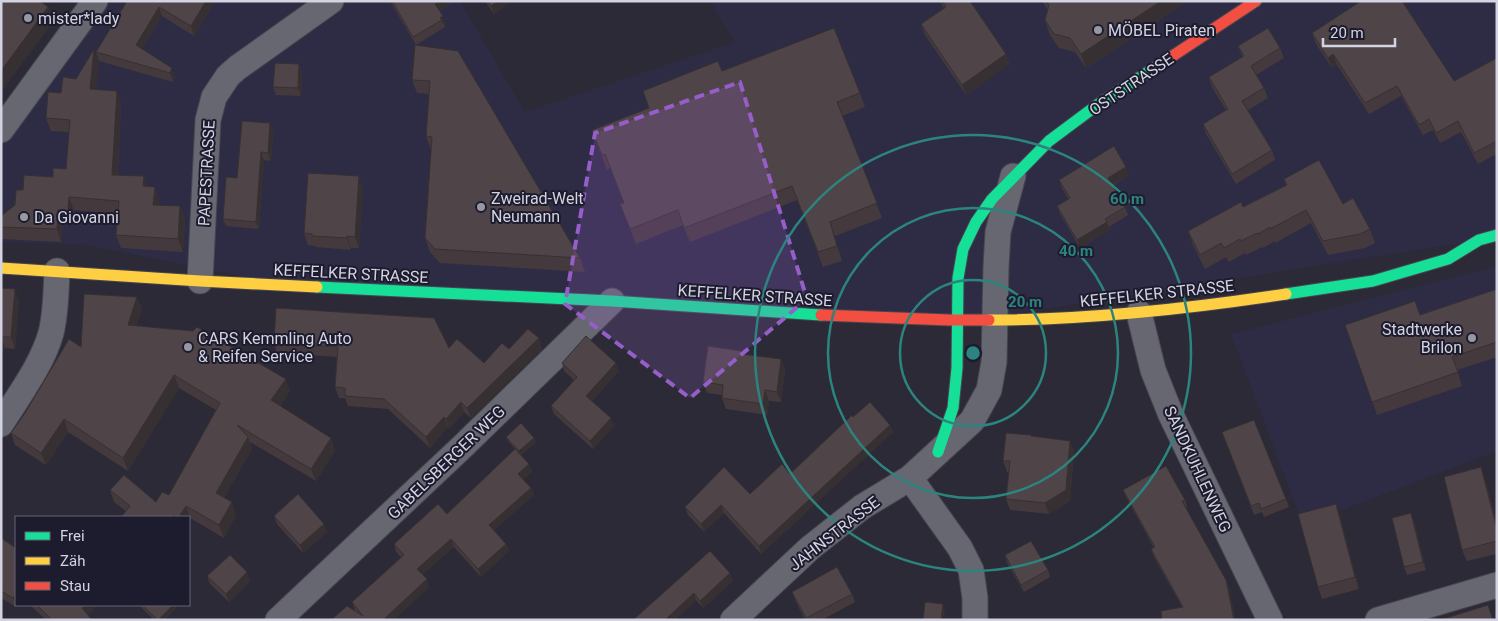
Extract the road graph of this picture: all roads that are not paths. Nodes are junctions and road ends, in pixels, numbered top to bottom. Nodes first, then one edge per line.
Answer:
1 (95, 1) edge
2 (331, 1) edge
3 (1256, 1) edge
4 (1, 130) edge
5 (1013, 176) junction
6 (1497, 235) edge
7 (1, 268) edge
8 (57, 271) junction
9 (200, 281) junction
10 (612, 301) junction
11 (1139, 313) junction
12 (958, 320) junction
13 (996, 320) junction
14 (1, 424) edge
15 (938, 452) junction
16 (910, 478) junction
17 (1497, 585) edge
18 (278, 620) edge
19 (733, 620) edge
20 (974, 620) edge
21 (1270, 620) edge
22 (1378, 620) edge

1 - 4 street
2 - 9 street, PAPESTRASSE
3 - 5 street, OSTSTRASSE
5 - 12 street, OSTSTRASSE
5 - 13 street
6 - 11 street, KEFFELKER STRASSE
7 - 8 street, KEFFELKER STRASSE
8 - 9 street, KEFFELKER STRASSE
8 - 14 street
9 - 10 street, KEFFELKER STRASSE
10 - 12 street, KEFFELKER STRASSE
10 - 18 street, GABELSBERGER WEG
11 - 13 street, KEFFELKER STRASSE
11 - 21 street, SANDKUHLENWEG
12 - 13 street, KEFFELKER STRASSE
12 - 15 street, JAHNSTRASSE
13 - 15 street, JAHNSTRASSE
15 - 16 street, JAHNSTRASSE
16 - 19 street, JAHNSTRASSE
16 - 20 street
17 - 22 street

